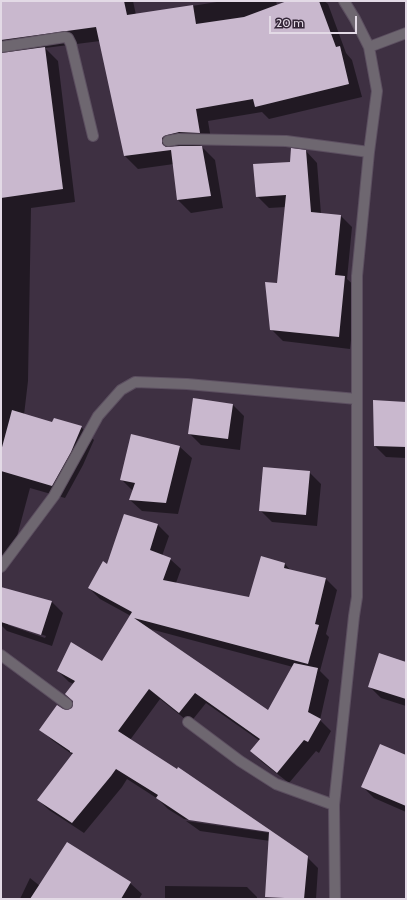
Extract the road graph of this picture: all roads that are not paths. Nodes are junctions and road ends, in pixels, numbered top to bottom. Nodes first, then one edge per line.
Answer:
1 (344, 1) edge
2 (406, 33) edge
3 (1, 47) edge
4 (369, 47) junction
5 (94, 136) dead end
6 (168, 141) dead end
7 (369, 152) junction
8 (357, 399) junction
9 (1, 567) edge
10 (1, 655) edge
11 (67, 704) dead end
12 (188, 722) dead end
13 (334, 805) junction
14 (335, 899) edge

1 - 4 street
2 - 4 street
3 - 5 street
4 - 7 street
6 - 7 street
7 - 8 street
8 - 9 street
8 - 13 street
10 - 11 street
12 - 13 street
13 - 14 street

